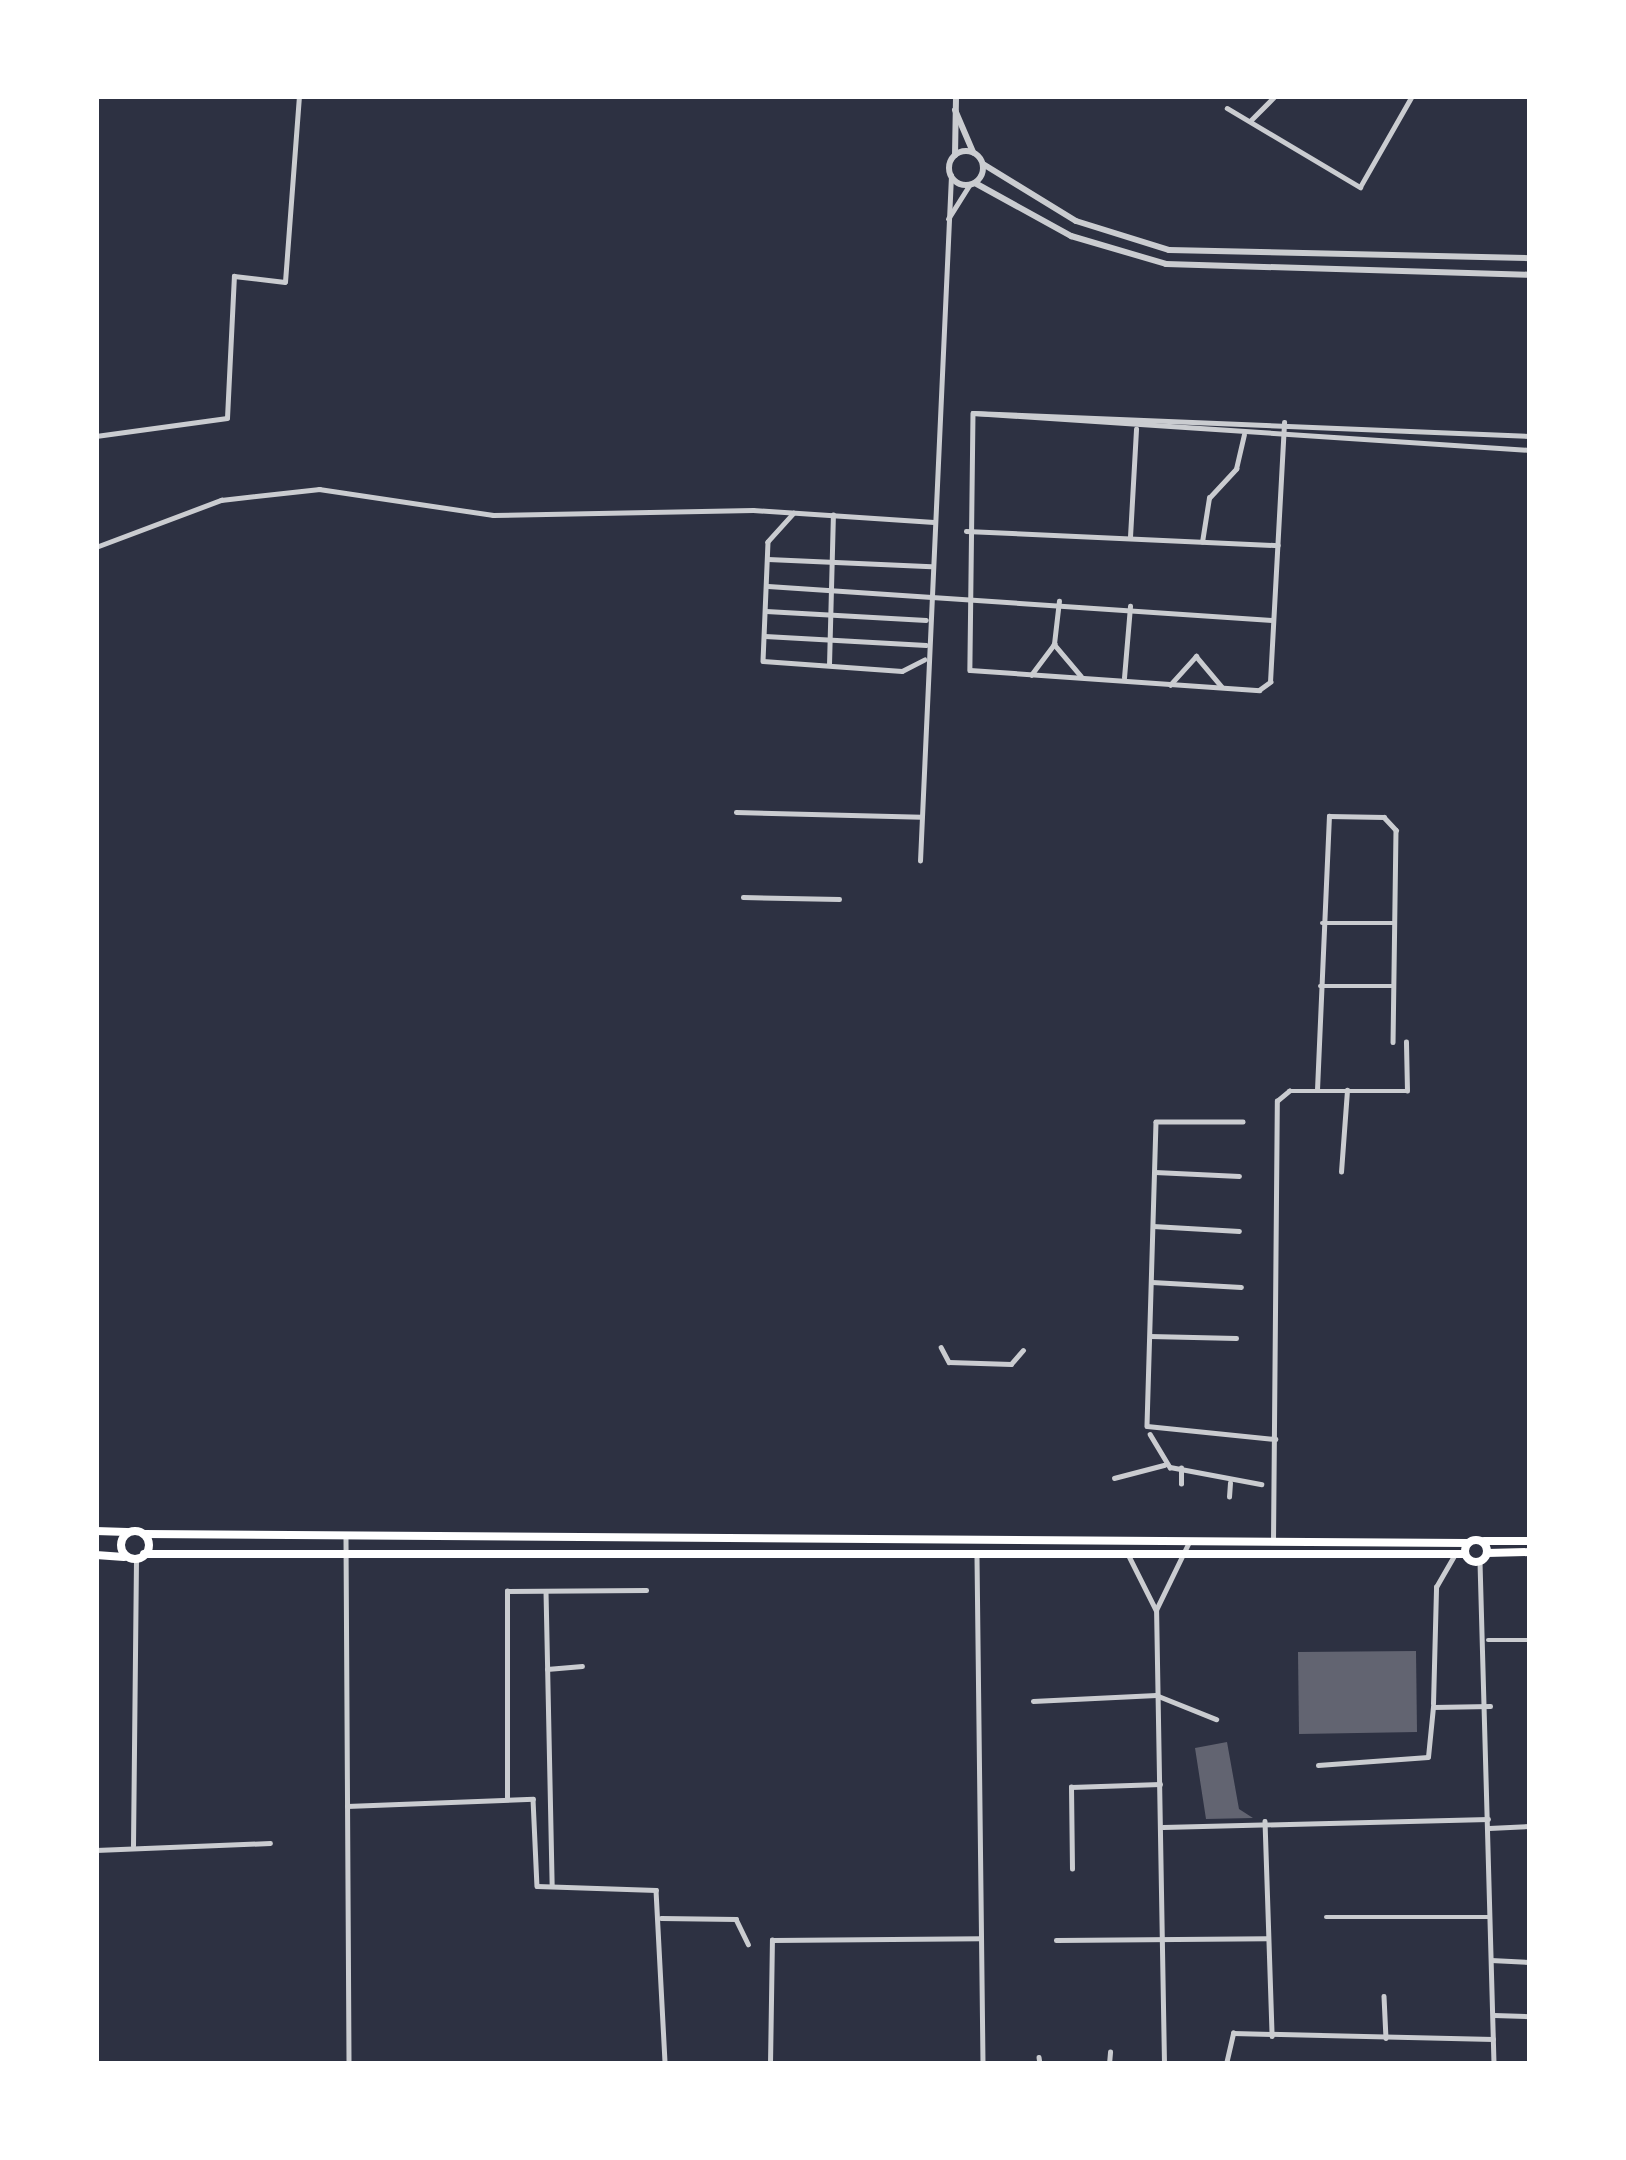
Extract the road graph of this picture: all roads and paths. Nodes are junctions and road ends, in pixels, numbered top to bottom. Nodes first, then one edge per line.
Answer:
1 (299, 96) edge
2 (956, 96) edge
3 (1275, 96) edge
4 (1412, 96) edge
5 (955, 107) junction
6 (1227, 107) dead end
7 (1250, 121) junction
8 (973, 152) junction
9 (955, 154) junction
10 (983, 164) junction
11 (951, 176) junction
12 (972, 184) junction
13 (945, 224) junction
14 (1530, 258) edge
15 (1530, 275) edge
16 (973, 413) junction
17 (1284, 422) junction
18 (1136, 428) junction
19 (1244, 435) junction
20 (96, 436) edge
21 (1530, 436) edge
22 (1283, 437) junction
23 (1530, 450) edge
24 (794, 513) junction
25 (833, 515) junction
26 (934, 522) junction
27 (966, 531) junction
28 (1130, 537) junction
29 (1202, 542) junction
30 (1278, 545) junction
31 (96, 547) edge
32 (769, 559) junction
33 (834, 563) junction
34 (932, 566) junction
35 (768, 586) junction
36 (832, 590) junction
37 (932, 592) junction
38 (971, 596) junction
39 (1059, 601) junction
40 (1130, 606) junction
41 (766, 611) junction
42 (831, 615) junction
43 (929, 620) junction
44 (1272, 620) junction
45 (765, 636) junction
46 (830, 640) junction
47 (1054, 644) junction
48 (926, 645) junction
49 (925, 659) junction
50 (829, 665) junction
51 (1031, 675) junction
52 (1082, 678) junction
53 (1124, 681) junction
54 (1170, 686) junction
55 (1223, 688) junction
56 (736, 812) dead end
57 (920, 817) junction
58 (920, 861) dead end
59 (743, 897) dead end
60 (839, 899) dead end
61 (1319, 923) junction
62 (1394, 923) junction
63 (1320, 986) junction
64 (1394, 986) junction
65 (1393, 1042) dead end
66 (1406, 1042) dead end
67 (1317, 1090) junction
68 (1347, 1090) junction
69 (1243, 1122) dead end
70 (1155, 1172) junction
71 (1341, 1172) dead end
72 (1238, 1176) dead end
73 (1154, 1226) junction
74 (1239, 1231) dead end
75 (1152, 1282) junction
76 (1241, 1287) dead end
77 (1150, 1336) junction
78 (1236, 1338) dead end
79 (940, 1347) dead end
80 (1023, 1350) dead end
81 (1150, 1434) junction
82 (1275, 1439) junction
83 (1165, 1464) junction
84 (1181, 1468) junction
85 (1114, 1478) dead end
86 (1230, 1483) junction
87 (1181, 1484) dead end
88 (1261, 1484) dead end
89 (1229, 1498) dead end
90 (96, 1531) edge
91 (128, 1532) junction
92 (144, 1534) junction
93 (346, 1538) junction
94 (1190, 1541) junction
95 (1273, 1541) junction
96 (1481, 1541) junction
97 (1530, 1541) edge
98 (1463, 1550) junction
99 (346, 1551) junction
100 (977, 1551) junction
101 (1185, 1552) junction
102 (1530, 1552) edge
103 (1127, 1553) junction
104 (1487, 1553) junction
105 (96, 1555) edge
106 (136, 1557) junction
107 (1480, 1562) junction
108 (646, 1590) dead end
109 (546, 1591) junction
110 (1156, 1610) junction
111 (1488, 1640) junction
112 (1530, 1640) edge
113 (582, 1666) dead end
114 (547, 1669) junction
115 (1156, 1695) junction
116 (1033, 1701) dead end
117 (1490, 1706) junction
118 (1433, 1707) junction
119 (1216, 1719) dead end
120 (1318, 1765) dead end
121 (1160, 1784) junction
122 (507, 1797) junction
123 (347, 1806) junction
124 (1489, 1819) junction
125 (1265, 1821) junction
126 (1530, 1826) edge
127 (1163, 1827) junction
128 (1489, 1828) junction
129 (270, 1843) dead end
130 (134, 1846) junction
131 (96, 1850) edge
132 (1072, 1869) dead end
133 (552, 1888) junction
134 (1326, 1917) dead end
135 (1490, 1917) junction
136 (661, 1918) junction
137 (1168, 1934) junction
138 (981, 1938) junction
139 (1267, 1938) junction
140 (1056, 1940) dead end
141 (748, 1944) dead end
142 (1492, 1960) junction
143 (1530, 1961) edge
144 (1384, 1996) dead end
145 (1493, 2015) junction
146 (1530, 2016) edge
147 (1272, 2036) junction
148 (1386, 2038) junction
149 (1493, 2039) junction
150 (1110, 2052) dead end
151 (350, 2064) edge
152 (665, 2064) edge
153 (770, 2064) edge
154 (983, 2064) edge
155 (1109, 2064) edge
156 (1164, 2064) edge
157 (1226, 2064) edge
158 (1494, 2064) edge

1 - 20 street
2 - 5 street
3 - 7 street
4 - 7 street
5 - 8 street
5 - 9 street
6 - 7 street
8 - 9 street
8 - 10 street
9 - 11 street
10 - 12 street
10 - 14 street
11 - 12 street
11 - 13 street
12 - 13 street
12 - 15 street
13 - 26 street
16 - 17 street
16 - 18 street
16 - 27 street
17 - 21 street
17 - 22 street
18 - 19 street
18 - 28 street
19 - 22 street
19 - 29 street
22 - 23 street
22 - 30 street
24 - 25 street
24 - 31 street
24 - 32 street
25 - 26 street
25 - 33 street
26 - 34 street
27 - 28 street
27 - 38 street
28 - 29 street
29 - 30 street
30 - 44 street
32 - 33 street
32 - 35 street
33 - 34 street
33 - 36 street
34 - 37 street
35 - 36 street
35 - 41 street
36 - 37 street
36 - 42 street
37 - 38 street
37 - 43 street
38 - 39 street
38 - 51 street
39 - 40 street
39 - 47 street
40 - 44 street
40 - 53 street
41 - 42 street
41 - 45 street
42 - 43 street
42 - 46 street
43 - 48 street
44 - 55 street
45 - 46 street
45 - 50 street
46 - 48 street
46 - 50 street
47 - 51 street
47 - 52 street
48 - 49 street
49 - 50 street
49 - 57 street
51 - 52 street
52 - 53 street
53 - 54 street
54 - 55 street
54 - 55 street
56 - 57 street
57 - 58 street
59 - 60 street
61 - 62 street
61 - 62 street
61 - 63 street
62 - 64 street
63 - 64 street
63 - 67 street
64 - 65 street
66 - 68 street
67 - 68 street
67 - 82 street
68 - 71 street
69 - 70 street
70 - 72 street
70 - 73 street
73 - 74 street
73 - 75 street
75 - 76 street
75 - 77 street
77 - 78 street
77 - 81 street
79 - 80 street
81 - 82 street
81 - 83 street
82 - 95 street
83 - 84 street
83 - 85 street
84 - 86 street
84 - 87 street
86 - 88 street
86 - 89 street
90 - 91 main road
91 - 92 main road
91 - 106 main road
92 - 93 main road
92 - 106 main road
93 - 94 main road
93 - 99 street
94 - 95 main road
94 - 101 street
95 - 98 main road
96 - 97 main road
96 - 98 main road
96 - 104 main road
98 - 101 main road
98 - 107 main road
98 - 118 street
99 - 100 main road
99 - 106 main road
99 - 123 street
100 - 103 main road
100 - 138 street
101 - 103 main road
101 - 110 street
102 - 104 main road
103 - 110 street
104 - 107 main road
105 - 106 main road
106 - 130 street
107 - 111 street
108 - 109 street
109 - 114 street
109 - 122 street
110 - 115 street
111 - 112 street
111 - 117 street
113 - 114 street
114 - 133 street
115 - 116 street
115 - 119 street
115 - 121 street
117 - 118 street
117 - 124 street
118 - 120 street
121 - 127 street
121 - 132 street
122 - 123 street
122 - 133 street
123 - 151 street
124 - 125 street
124 - 128 street
125 - 127 street
125 - 139 street
126 - 128 street
127 - 137 street
128 - 135 street
129 - 130 street
130 - 131 street
133 - 136 street
134 - 135 street
135 - 142 street
136 - 141 street
136 - 152 street
137 - 139 street
137 - 140 street
137 - 156 street
138 - 153 street
138 - 154 street
139 - 147 street
142 - 143 street
142 - 145 street
144 - 148 street
145 - 146 street
145 - 149 street
147 - 148 street
147 - 157 street
148 - 149 street
149 - 158 street
150 - 155 street

